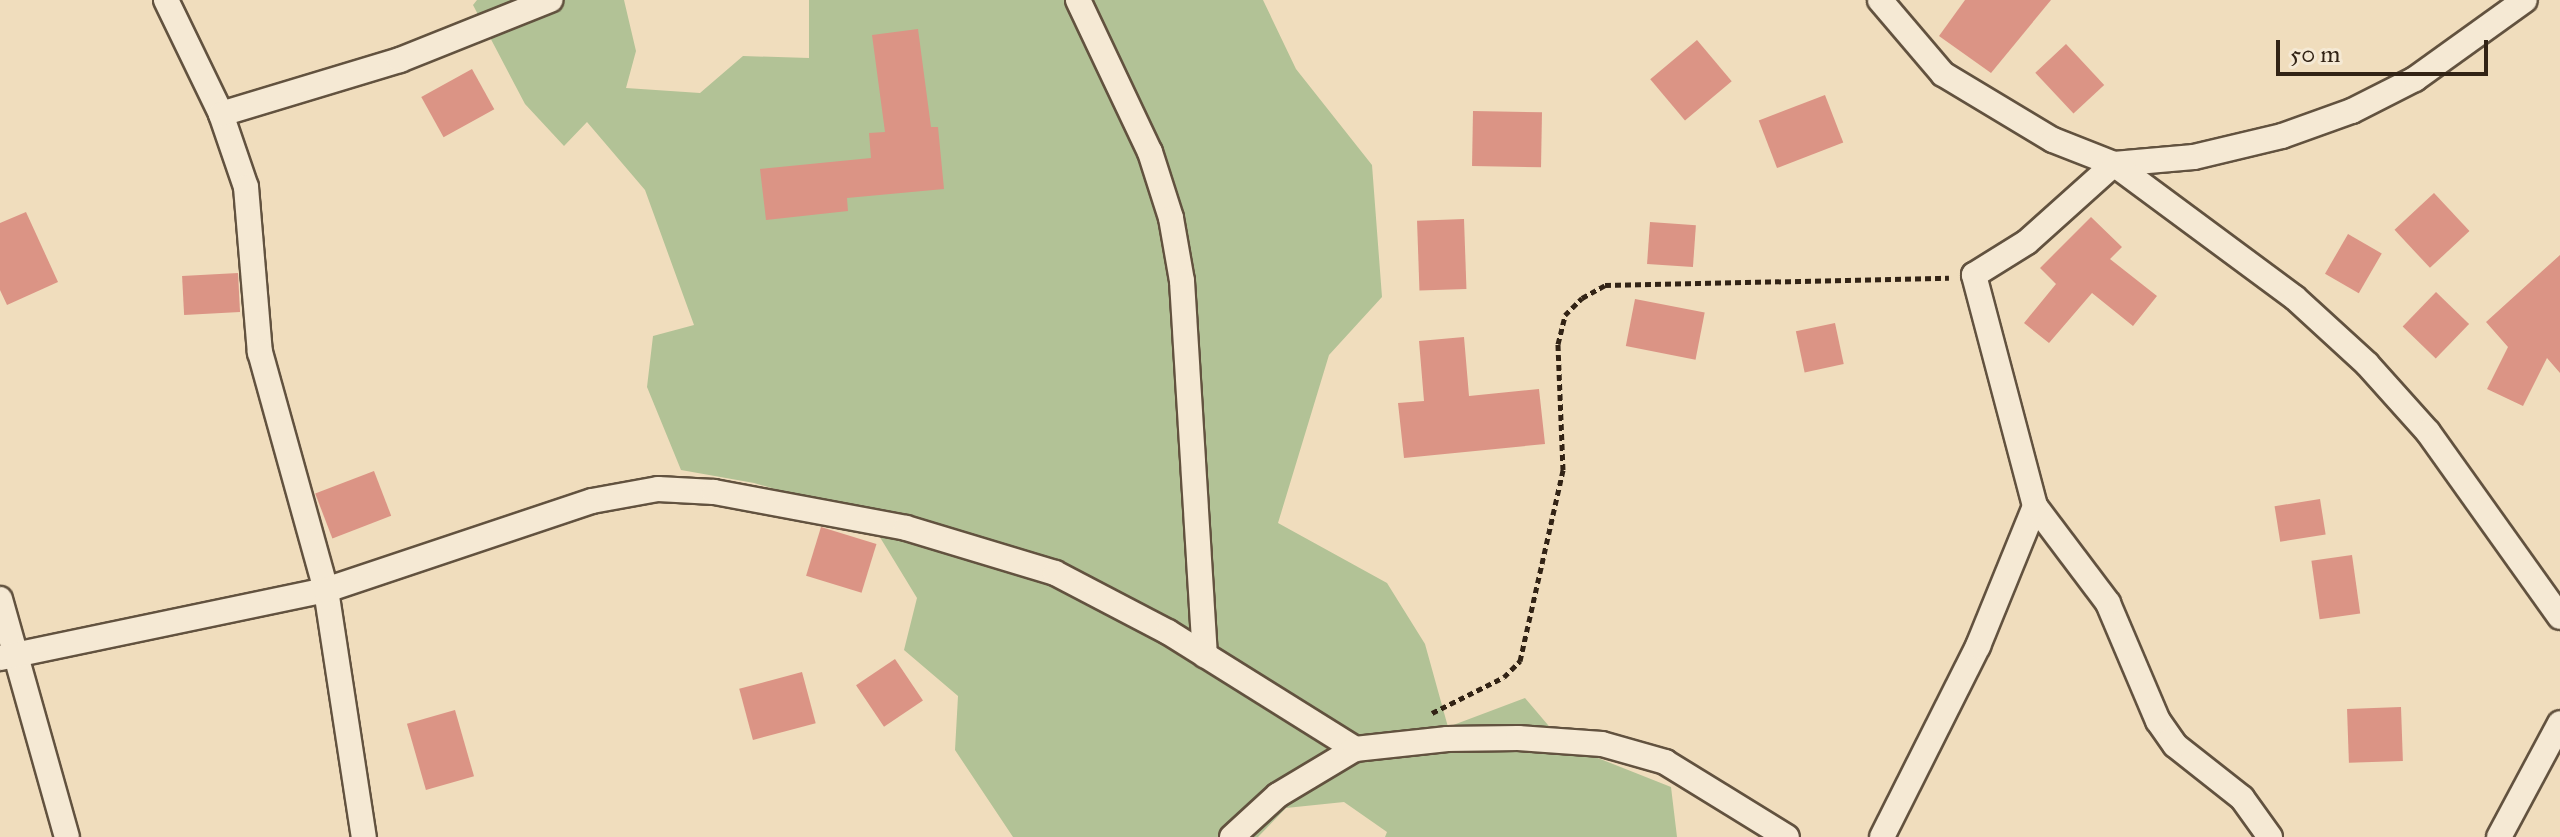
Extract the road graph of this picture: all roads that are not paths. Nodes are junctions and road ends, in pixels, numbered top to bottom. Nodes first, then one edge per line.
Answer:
1 (166, 0) edge
2 (550, 0) edge
3 (1078, 0) edge
4 (1880, 0) edge
5 (2525, 0) edge
6 (221, 114) junction
7 (2114, 164) junction
8 (2035, 506) junction
9 (326, 590) junction
10 (0, 599) edge
11 (2560, 617) edge
12 (1205, 655) junction
13 (9, 656) edge
14 (2560, 723) edge
15 (1355, 749) junction
16 (67, 837) edge
17 (364, 837) edge
18 (1232, 837) edge
19 (1787, 837) edge
20 (1882, 837) edge
21 (2270, 837) edge
22 (2499, 837) edge

1 - 6 street
2 - 6 street
3 - 12 street
4 - 7 street
5 - 7 street
6 - 9 street
7 - 8 street
7 - 11 street
8 - 20 street
8 - 21 street
9 - 12 street
9 - 13 street
9 - 17 street
10 - 13 street
12 - 15 street
13 - 16 street
14 - 22 street
15 - 18 street
15 - 19 street

